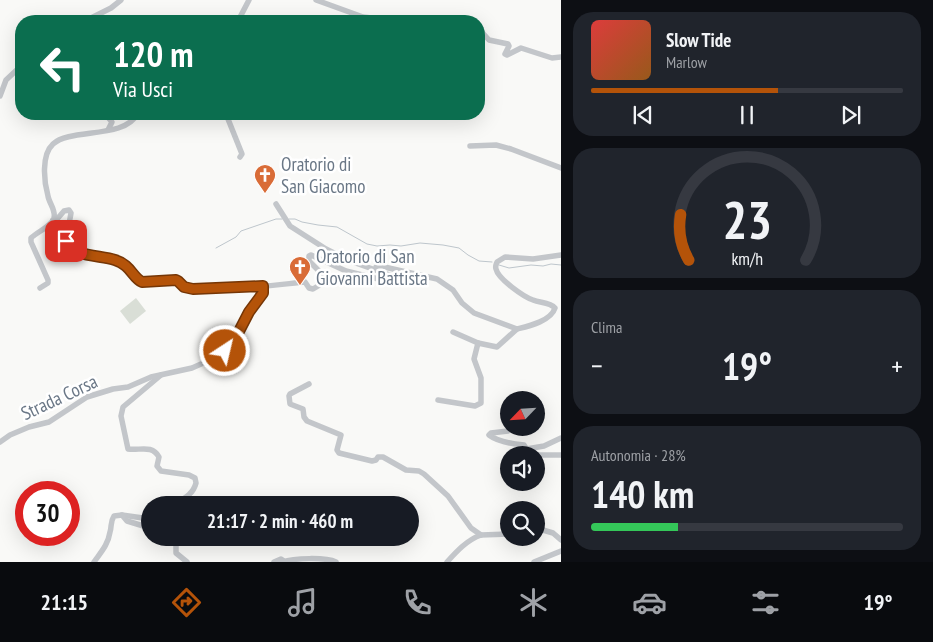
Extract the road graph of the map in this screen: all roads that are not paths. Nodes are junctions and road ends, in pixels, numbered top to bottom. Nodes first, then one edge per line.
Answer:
1 (121, 0) edge
2 (249, 0) edge
3 (316, 0) edge
4 (96, 15) edge
5 (241, 15) edge
6 (357, 15) edge
7 (485, 36) edge
8 (560, 57) edge
9 (15, 71) edge
10 (0, 96) edge
11 (110, 120) edge
12 (133, 120) edge
13 (228, 120) edge
14 (108, 131) junction
15 (470, 146) dead end
16 (240, 157) dead end
17 (560, 168) edge
18 (276, 204) dead end
19 (53, 220) junction
20 (560, 255) edge
21 (376, 269) junction
22 (263, 286) junction
23 (40, 288) dead end
24 (558, 309) edge
25 (517, 329) junction
26 (453, 332) dead end
27 (478, 344) junction
28 (162, 375) junction
29 (309, 384) dead end
30 (438, 400) dead end
31 (500, 432) edge
32 (560, 438) edge
33 (0, 442) edge
34 (525, 446) edge
35 (544, 446) edge
36 (545, 455) edge
37 (560, 455) edge
38 (188, 496) edge
39 (122, 515) junction
40 (141, 520) edge
41 (141, 526) edge
42 (545, 531) edge
43 (500, 534) edge
44 (481, 535) junction
45 (560, 540) edge
46 (176, 546) edge
47 (560, 550) edge
48 (94, 562) edge
49 (187, 562) edge
50 (274, 562) edge
51 (283, 562) edge
52 (336, 562) edge
53 (447, 562) edge
54 (534, 562) edge

1 - 4 street
2 - 5 street
3 - 6 street
7 - 8 street
9 - 10 street
11 - 14 street
12 - 14 street
13 - 16 street
14 - 19 street
15 - 17 street
18 - 21 street
19 - 22 street
19 - 23 street
20 - 24 street
21 - 22 street
21 - 25 street
22 - 28 street, Strada Corsa
24 - 25 street
25 - 27 street
26 - 27 street
27 - 30 street
28 - 33 street, Strada Corsa
28 - 38 street, Strada Corsa
29 - 44 street
31 - 34 street
32 - 35 street
36 - 37 street
39 - 40 street
39 - 41 street
39 - 48 street
42 - 45 street
43 - 44 street
44 - 53 street
46 - 49 street
47 - 54 street
50 - 51 street
51 - 52 street

